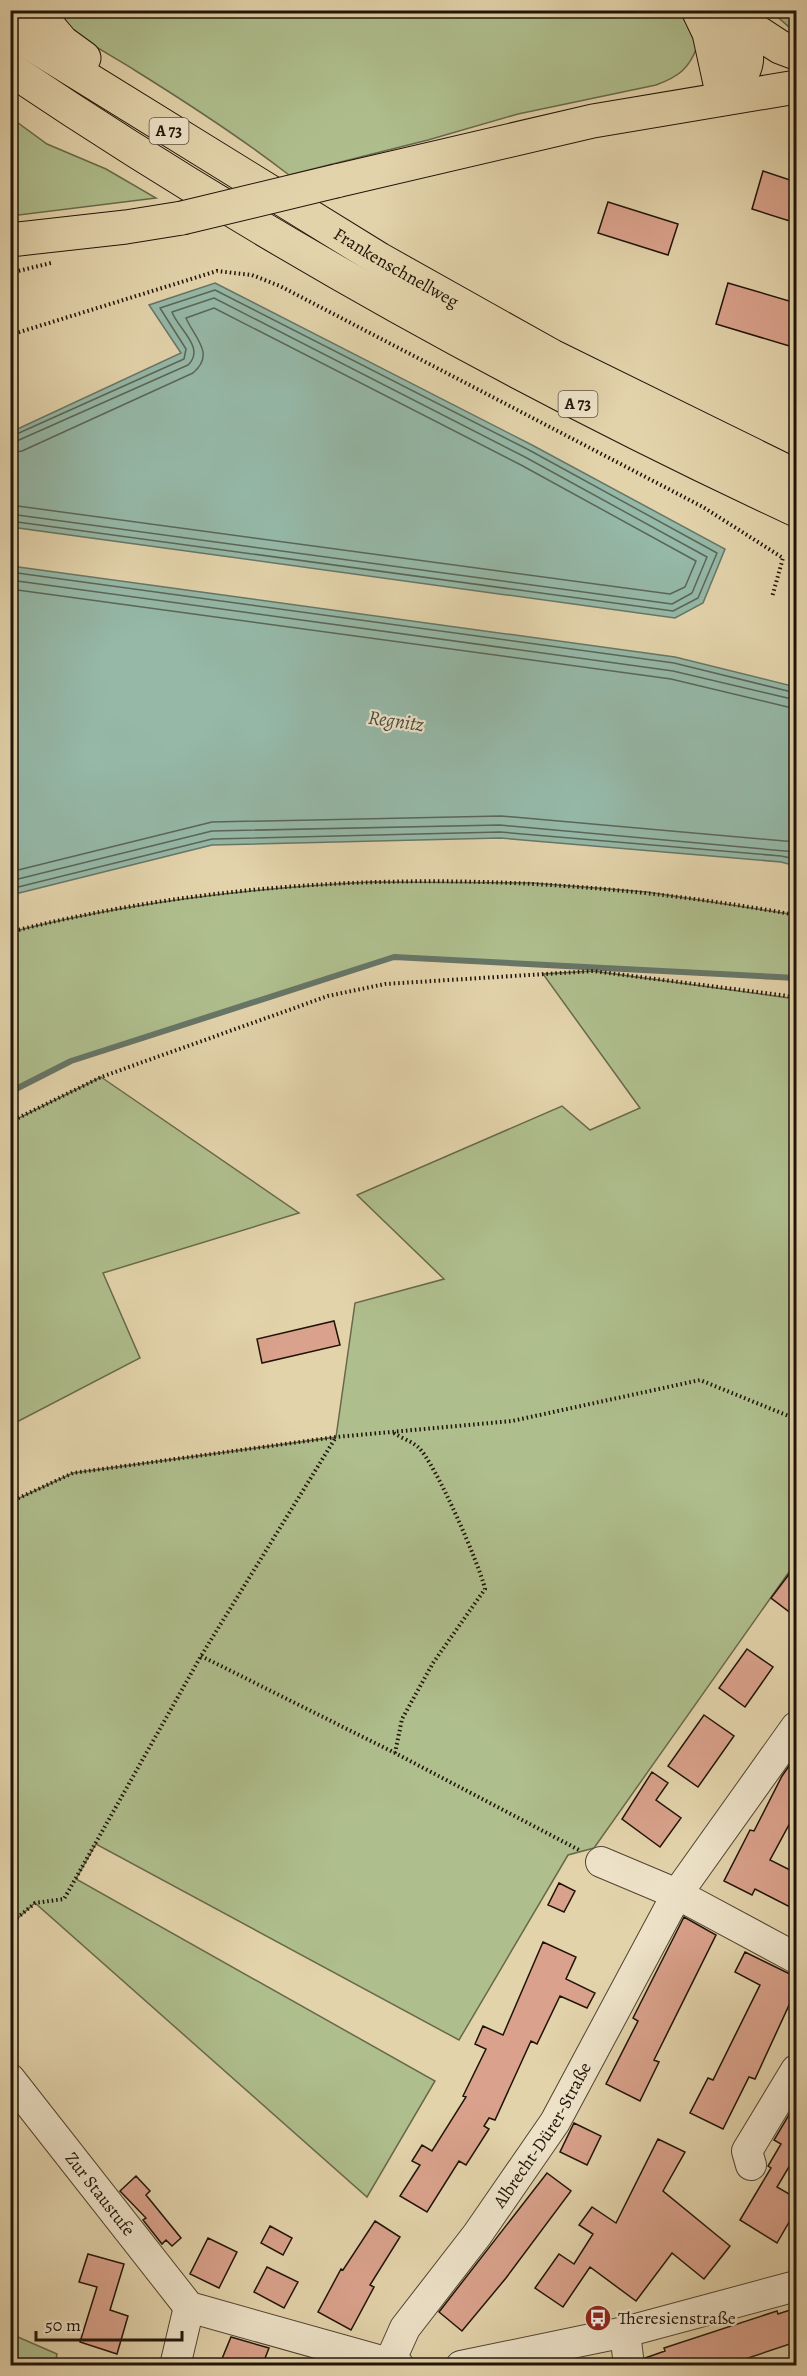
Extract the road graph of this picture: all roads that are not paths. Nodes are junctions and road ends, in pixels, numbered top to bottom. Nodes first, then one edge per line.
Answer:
1 (35, 10) edge
2 (698, 10) edge
3 (730, 14) edge
4 (10, 30) edge
5 (796, 53) edge
6 (10, 69) edge
7 (796, 87) edge
8 (104, 91) junction
9 (723, 98) junction
10 (10, 240) edge
11 (796, 476) edge
12 (796, 510) edge
13 (794, 1737) edge
14 (601, 1862) road end
15 (677, 1894) junction
16 (796, 1958) edge
17 (796, 2070) edge
18 (10, 2079) edge
19 (751, 2165) dead end
20 (796, 2286) edge
21 (189, 2307) junction
22 (625, 2332) junction
23 (392, 2365) edge
24 (175, 2366) edge
25 (461, 2366) edge
26 (629, 2366) edge

1 - 8 main road
2 - 9 main road
3 - 5 main road
3 - 9 main road
4 - 8 main road, Frankenschnellweg / A 73
6 - 12 main road, Frankenschnellweg / A 73
7 - 9 main road
8 - 11 main road, Frankenschnellweg / A 73
9 - 10 main road, bridge
13 - 15 street, Albrecht-Dürer-Straße
14 - 15 street
15 - 16 street
15 - 23 street, Albrecht-Dürer-Straße
17 - 19 street
18 - 21 street, Zur Staustufe
20 - 22 street
21 - 23 street
21 - 24 street
22 - 25 street
22 - 26 street

